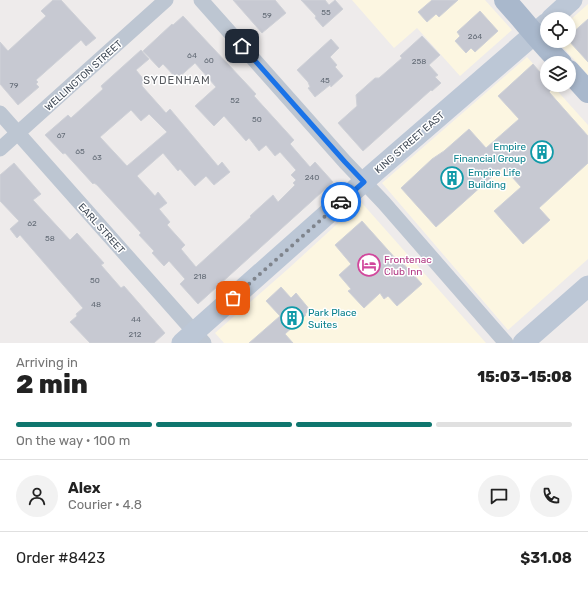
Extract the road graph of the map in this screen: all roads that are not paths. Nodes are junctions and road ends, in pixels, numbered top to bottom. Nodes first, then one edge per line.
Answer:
1 (166, 0) edge
2 (201, 0) edge
3 (505, 0) edge
4 (572, 0) edge
5 (559, 12) edge
6 (540, 27) edge
7 (540, 29) edge
8 (546, 48) edge
9 (554, 56) edge
10 (576, 79) edge
11 (588, 92) edge
12 (0, 113) edge
13 (18, 133) junction
14 (0, 149) edge
15 (364, 182) junction
16 (588, 286) edge
17 (193, 339) edge
18 (506, 343) edge
19 (523, 343) edge

1 - 13 street, WELLINGTON STREET
2 - 15 street
3 - 6 main road
4 - 5 street
7 - 15 street, KING STREET EAST
8 - 9 main road
10 - 11 main road
12 - 13 street, EARL STREET
13 - 14 street, WELLINGTON STREET
13 - 17 street, EARL STREET
15 - 17 street, KING STREET EAST
15 - 18 street
16 - 19 street

